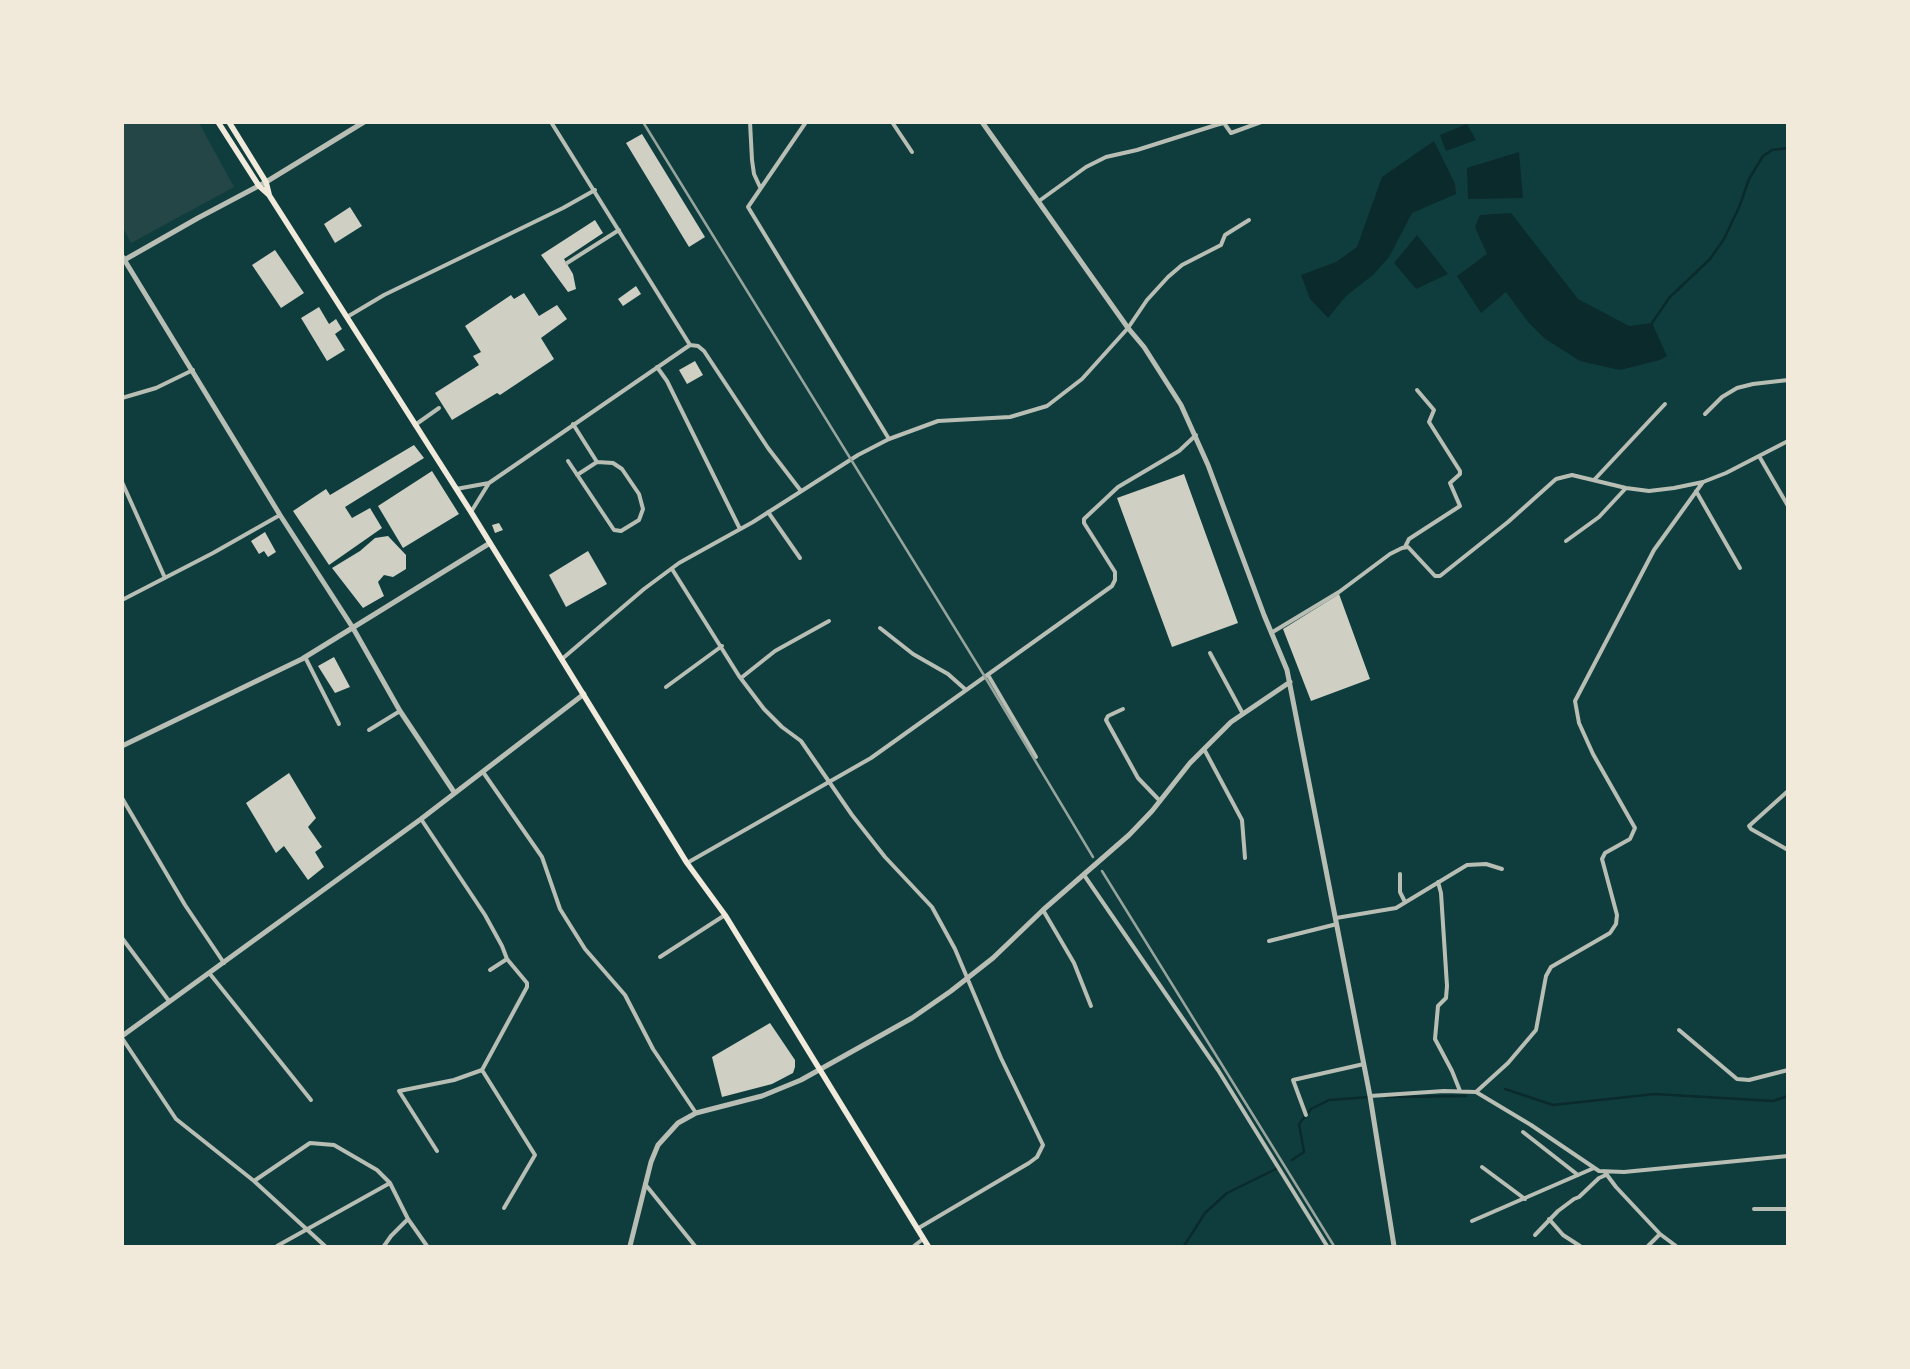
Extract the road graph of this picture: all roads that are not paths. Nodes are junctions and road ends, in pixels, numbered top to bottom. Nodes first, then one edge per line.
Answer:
1 (218, 122) edge
2 (229, 122) edge
3 (364, 122) edge
4 (551, 122) edge
5 (750, 122) edge
6 (806, 122) edge
7 (892, 122) edge
8 (982, 122) edge
9 (1260, 122) edge
10 (912, 152) dead end
11 (266, 182) junction
12 (259, 186) junction
13 (760, 187) junction
14 (595, 190) junction
15 (269, 195) junction
16 (1039, 201) junction
17 (1249, 220) dead end
18 (619, 230) junction
19 (124, 257) edge
20 (567, 263) dead end
21 (347, 317) junction
22 (1128, 328) junction
23 (690, 345) junction
24 (657, 367) junction
25 (193, 370) junction
26 (1788, 380) edge
27 (1417, 390) dead end
28 (122, 398) edge
29 (1665, 404) dead end
30 (439, 408) dead end
31 (1705, 414) dead end
32 (572, 424) junction
33 (415, 425) junction
34 (1196, 435) junction
35 (889, 439) junction
36 (1788, 441) edge
37 (1759, 456) junction
38 (568, 462) dead end
39 (597, 462) junction
40 (577, 475) junction
41 (1595, 479) junction
42 (122, 482) edge
43 (1703, 482) junction
44 (489, 483) junction
45 (1626, 488) junction
46 (456, 490) junction
47 (801, 491) junction
48 (1696, 491) junction
49 (1788, 506) edge
50 (471, 512) junction
51 (768, 512) junction
52 (280, 514) junction
53 (740, 529) junction
54 (1566, 541) dead end
55 (490, 543) junction
56 (1405, 547) junction
57 (800, 558) dead end
58 (672, 568) junction
59 (1740, 568) dead end
60 (165, 578) junction
61 (122, 600) edge
62 (829, 621) dead end
63 (353, 628) junction
64 (880, 628) dead end
65 (1271, 633) junction
66 (722, 646) junction
67 (1210, 653) dead end
68 (304, 657) junction
69 (562, 659) junction
70 (988, 675) junction
71 (741, 678) junction
72 (1290, 682) junction
73 (666, 687) dead end
74 (966, 690) junction
75 (584, 694) junction
76 (1123, 709) dead end
77 (400, 711) junction
78 (1243, 714) junction
79 (339, 724) dead end
80 (369, 730) dead end
81 (122, 746) edge
82 (1204, 749) junction
83 (1036, 757) dead end
84 (483, 772) junction
85 (830, 783) junction
86 (1788, 791) edge
87 (454, 792) junction
88 (122, 798) edge
89 (1160, 802) junction
90 (421, 819) junction
91 (1788, 850) edge
92 (1245, 858) dead end
93 (687, 863) junction
94 (1502, 869) dead end
95 (1400, 874) dead end
96 (1084, 875) junction
97 (1438, 882) junction
98 (1405, 902) junction
99 (1043, 910) junction
100 (724, 915) junction
101 (1336, 918) junction
102 (1337, 924) junction
103 (122, 938) edge
104 (1269, 941) dead end
105 (660, 957) dead end
106 (507, 959) junction
107 (224, 963) junction
108 (490, 970) dead end
109 (210, 974) junction
110 (968, 978) junction
111 (170, 1001) junction
112 (1091, 1006) dead end
113 (1678, 1030) dead end
114 (122, 1037) edge
115 (1364, 1064) junction
116 (819, 1069) junction
117 (482, 1070) junction
118 (1788, 1070) edge
119 (1460, 1091) junction
120 (1476, 1092) junction
121 (1370, 1096) junction
122 (311, 1100) dead end
123 (696, 1113) junction
124 (1306, 1115) dead end
125 (1523, 1132) dead end
126 (436, 1151) dead end
127 (1788, 1156) edge
128 (1482, 1167) dead end
129 (1594, 1168) junction
130 (1605, 1173) junction
131 (1578, 1175) junction
132 (254, 1181) junction
133 (390, 1183) junction
134 (645, 1184) junction
135 (1526, 1199) junction
136 (504, 1208) dead end
137 (1754, 1209) dead end
138 (1788, 1209) edge
139 (408, 1219) junction
140 (1549, 1219) junction
141 (1472, 1221) dead end
142 (918, 1229) junction
143 (307, 1230) junction
144 (1660, 1234) junction
145 (1536, 1235) dead end
146 (923, 1239) junction
147 (277, 1246) edge
148 (325, 1246) edge
149 (384, 1246) edge
150 (427, 1246) edge
151 (630, 1246) edge
152 (695, 1246) edge
153 (914, 1246) edge
154 (928, 1246) edge
155 (1326, 1246) edge
156 (1394, 1246) edge
157 (1580, 1246) edge
158 (1648, 1246) edge
159 (1676, 1246) edge

1 - 12 main road
2 - 11 main road
3 - 11 street
4 - 14 street
5 - 13 street
6 - 13 street
7 - 10 street
8 - 16 street
9 - 16 street
11 - 12 street
11 - 15 main road
12 - 15 main road
12 - 19 street
13 - 35 street
14 - 18 street
14 - 21 street
15 - 21 main road
16 - 22 street
17 - 22 street
18 - 20 street
18 - 23 street
19 - 25 street
21 - 33 main road
22 - 34 street
22 - 35 street
23 - 24 street
23 - 47 street
24 - 32 street
24 - 53 street
25 - 28 street
25 - 52 street
26 - 31 street
27 - 56 street
29 - 41 street
30 - 33 street
32 - 39 street
32 - 44 street
33 - 46 main road
34 - 65 street
34 - 70 street
35 - 47 street
36 - 37 street
37 - 43 street
37 - 49 street
38 - 40 street
39 - 40 street
39 - 40 street
41 - 45 street
41 - 56 street
42 - 60 street
43 - 45 street
43 - 48 street
44 - 46 street
44 - 50 street
45 - 54 street
46 - 50 main road
47 - 51 street
48 - 59 street
48 - 120 street
50 - 55 main road
51 - 53 street
51 - 57 street
52 - 60 street
52 - 63 street
53 - 58 street
55 - 63 street
55 - 69 main road
56 - 65 street
58 - 66 street
58 - 69 street
60 - 61 street
62 - 71 street
63 - 68 street
63 - 77 street
64 - 74 street
65 - 72 street
66 - 71 street
66 - 73 street
67 - 78 street
68 - 79 street
68 - 81 street
69 - 75 main road
70 - 74 street
70 - 83 street
71 - 85 street
72 - 78 street
72 - 101 street
74 - 85 street
75 - 84 street
75 - 93 main road
76 - 89 street
77 - 80 street
77 - 87 street
78 - 82 street
82 - 89 street
82 - 92 street
84 - 87 street
84 - 123 street
85 - 93 street
85 - 110 street
86 - 91 street
87 - 90 street
88 - 107 street
89 - 96 street
90 - 106 street
90 - 107 street
93 - 100 main road
94 - 97 street
95 - 98 street
96 - 99 street
96 - 155 street
97 - 98 street
97 - 119 street
98 - 101 street
99 - 110 street
99 - 112 street
100 - 105 street
100 - 116 main road
101 - 102 street
102 - 104 street
102 - 115 street
103 - 111 street
106 - 108 street
106 - 117 street
107 - 109 street
109 - 111 street
109 - 122 street
110 - 116 street
110 - 142 street
111 - 114 street
113 - 118 street
114 - 132 street
115 - 121 street
115 - 124 street
116 - 123 street
116 - 142 main road
117 - 126 street
117 - 136 street
119 - 120 street
119 - 121 street
120 - 129 street
121 - 156 street
123 - 134 street
125 - 131 street
127 - 130 street
128 - 135 street
129 - 130 street
129 - 131 street
130 - 140 street
130 - 144 street
131 - 135 street
132 - 133 street
132 - 143 street
133 - 139 street
133 - 143 street
134 - 151 street
134 - 152 street
135 - 141 street
137 - 138 street
139 - 149 street
139 - 150 street
140 - 145 street
140 - 157 street
142 - 146 main road
143 - 147 street
143 - 148 street
144 - 158 street
144 - 159 street
146 - 153 street
146 - 154 main road

